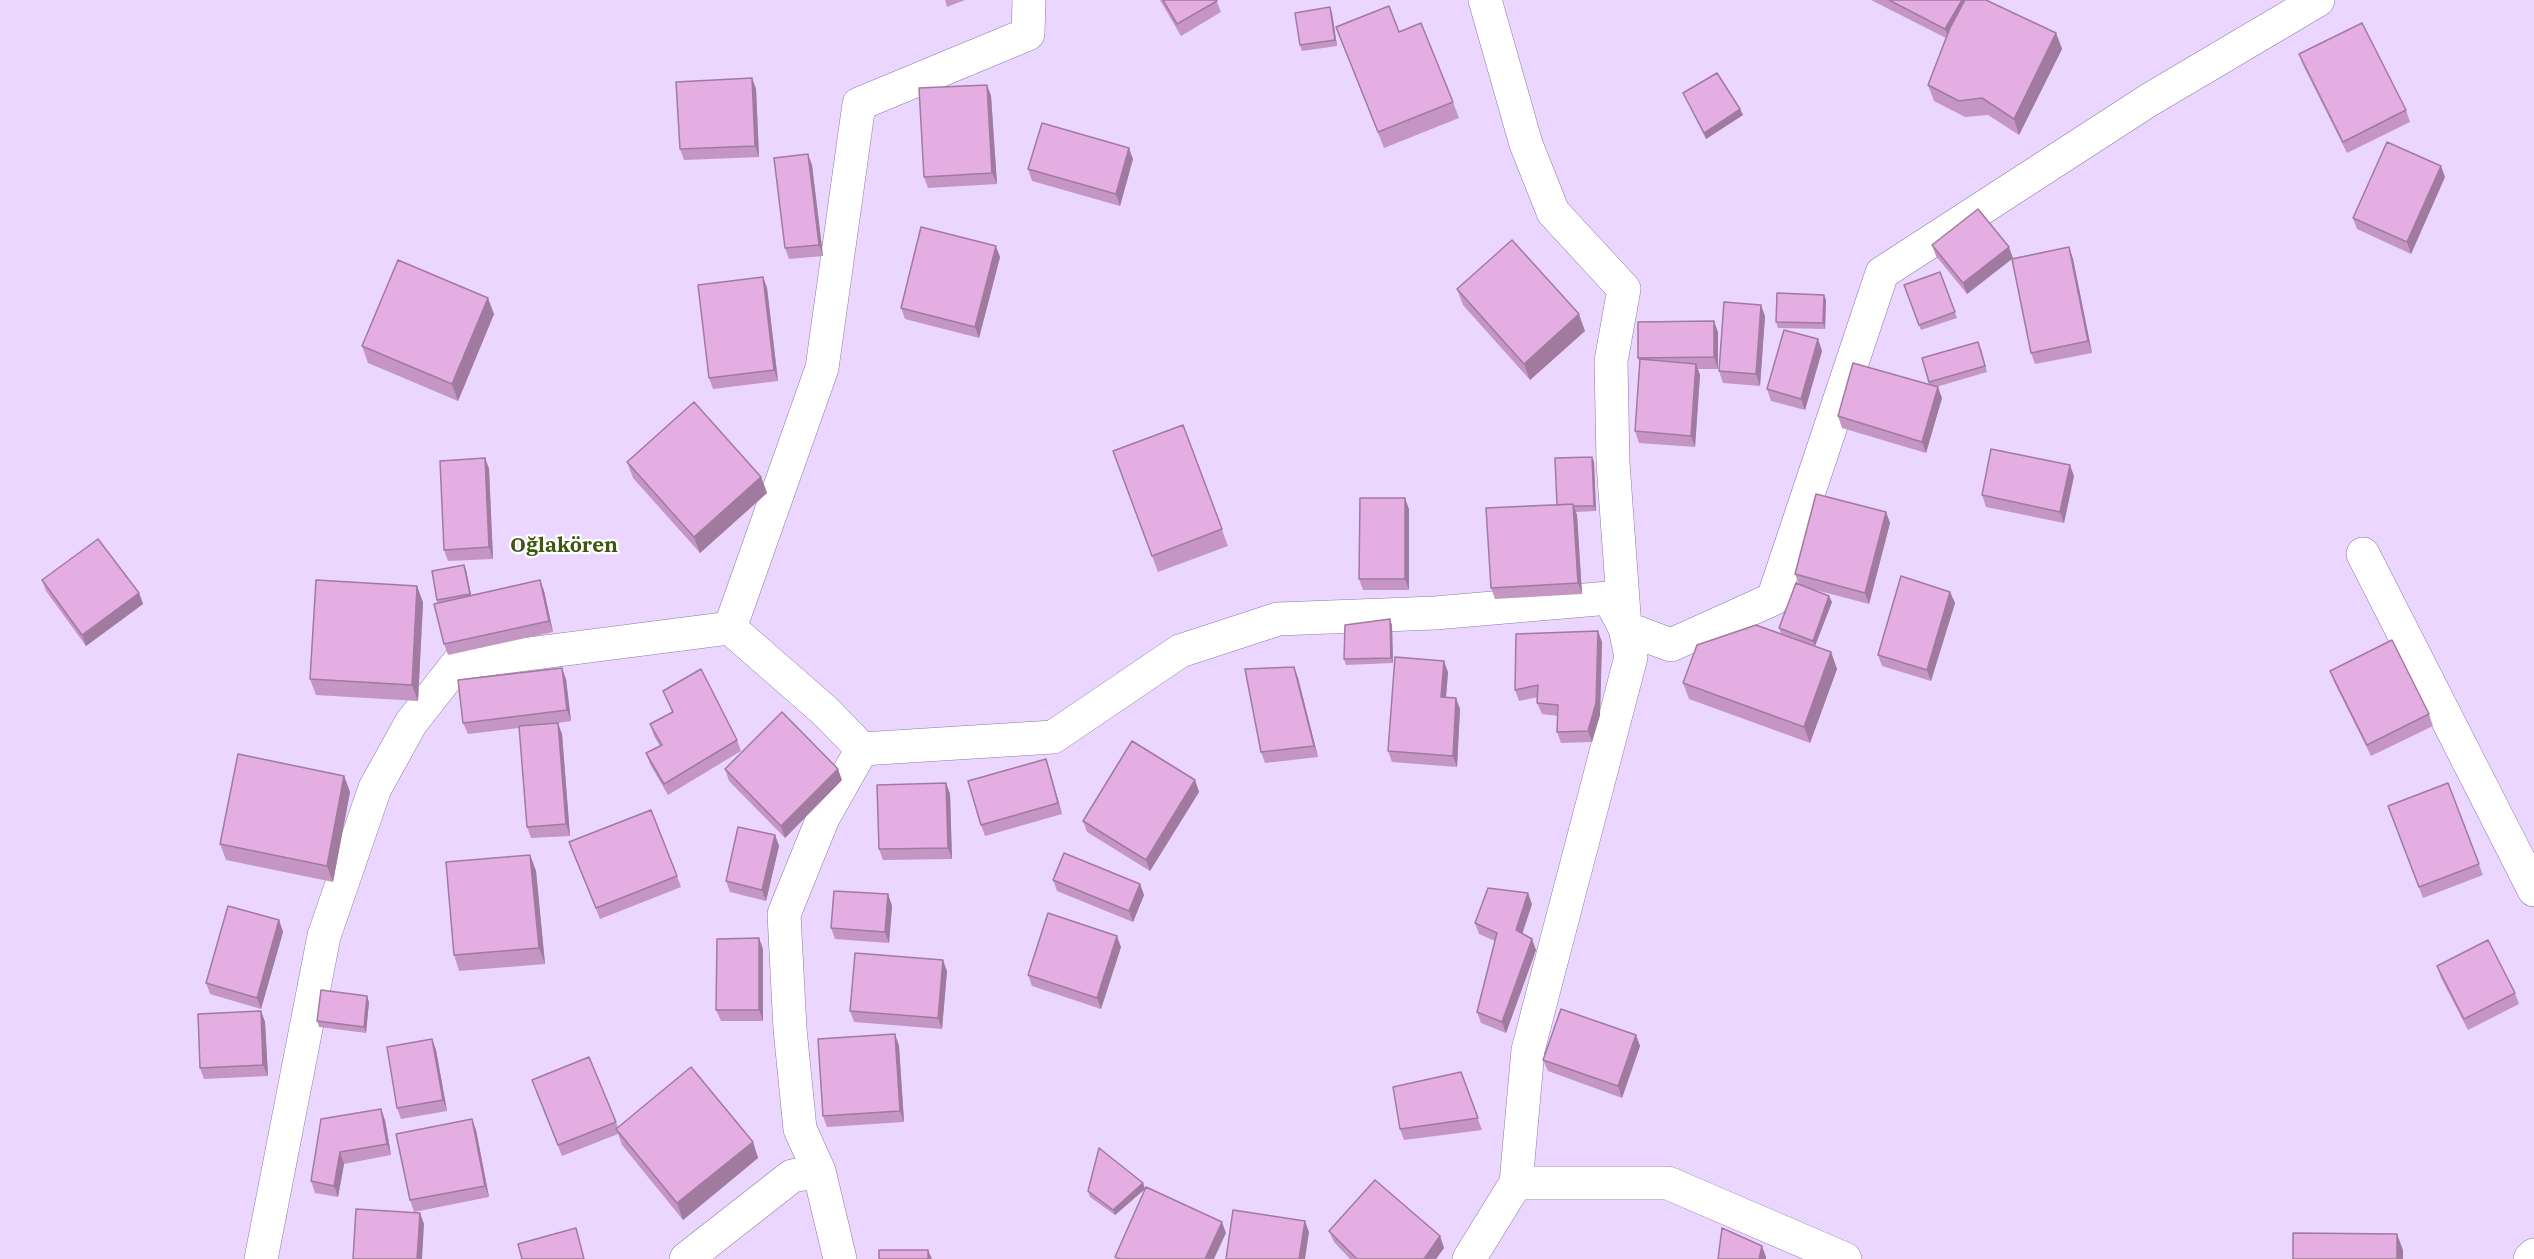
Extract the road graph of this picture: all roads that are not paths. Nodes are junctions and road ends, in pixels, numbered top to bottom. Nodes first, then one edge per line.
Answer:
1 (1029, 0) edge
2 (1485, 0) edge
3 (2318, 0) edge
4 (2363, 554) dead end
5 (730, 628) junction
6 (1625, 628) junction
7 (862, 749) junction
8 (2534, 890) edge
9 (819, 1171) junction
10 (1516, 1183) junction
11 (2534, 1255) edge
12 (261, 1259) edge
13 (686, 1259) edge
14 (840, 1259) edge
15 (1469, 1259) edge
16 (1845, 1259) edge
17 (2530, 1259) edge

1 - 5 street
2 - 6 street
3 - 6 street
4 - 8 street
5 - 7 street
5 - 12 street
6 - 7 street
6 - 10 street
7 - 9 street
9 - 13 street
9 - 14 street
10 - 15 street
10 - 16 street
11 - 17 street

